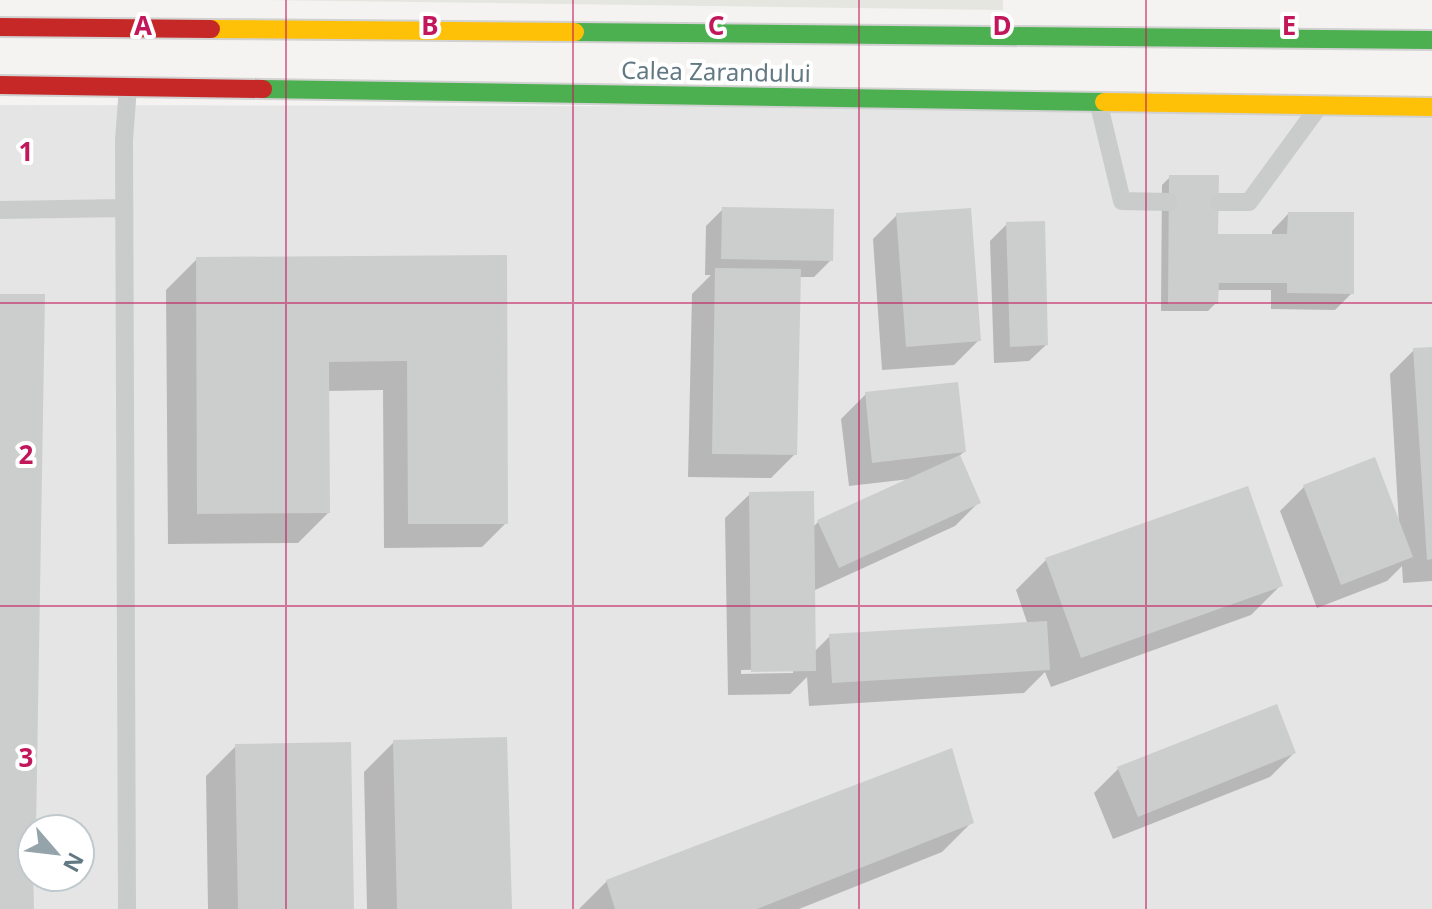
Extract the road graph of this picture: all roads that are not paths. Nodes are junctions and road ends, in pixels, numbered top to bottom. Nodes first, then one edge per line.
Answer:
1 (0, 27) edge
2 (1432, 40) edge
3 (0, 85) edge
4 (128, 87) junction
5 (1098, 101) junction
6 (1319, 106) junction
7 (1432, 107) edge
8 (1169, 202) dead end
9 (1219, 202) dead end
10 (124, 208) junction
11 (0, 210) edge
12 (127, 909) edge

1 - 2 main road, Calea Zarandului
3 - 4 main road, Calea Zarandului
4 - 5 main road, Calea Zarandului
4 - 10 lane
5 - 6 main road, Calea Zarandului
5 - 8 lane
6 - 7 main road, Calea Zarandului
6 - 9 lane
10 - 11 lane
10 - 12 lane

